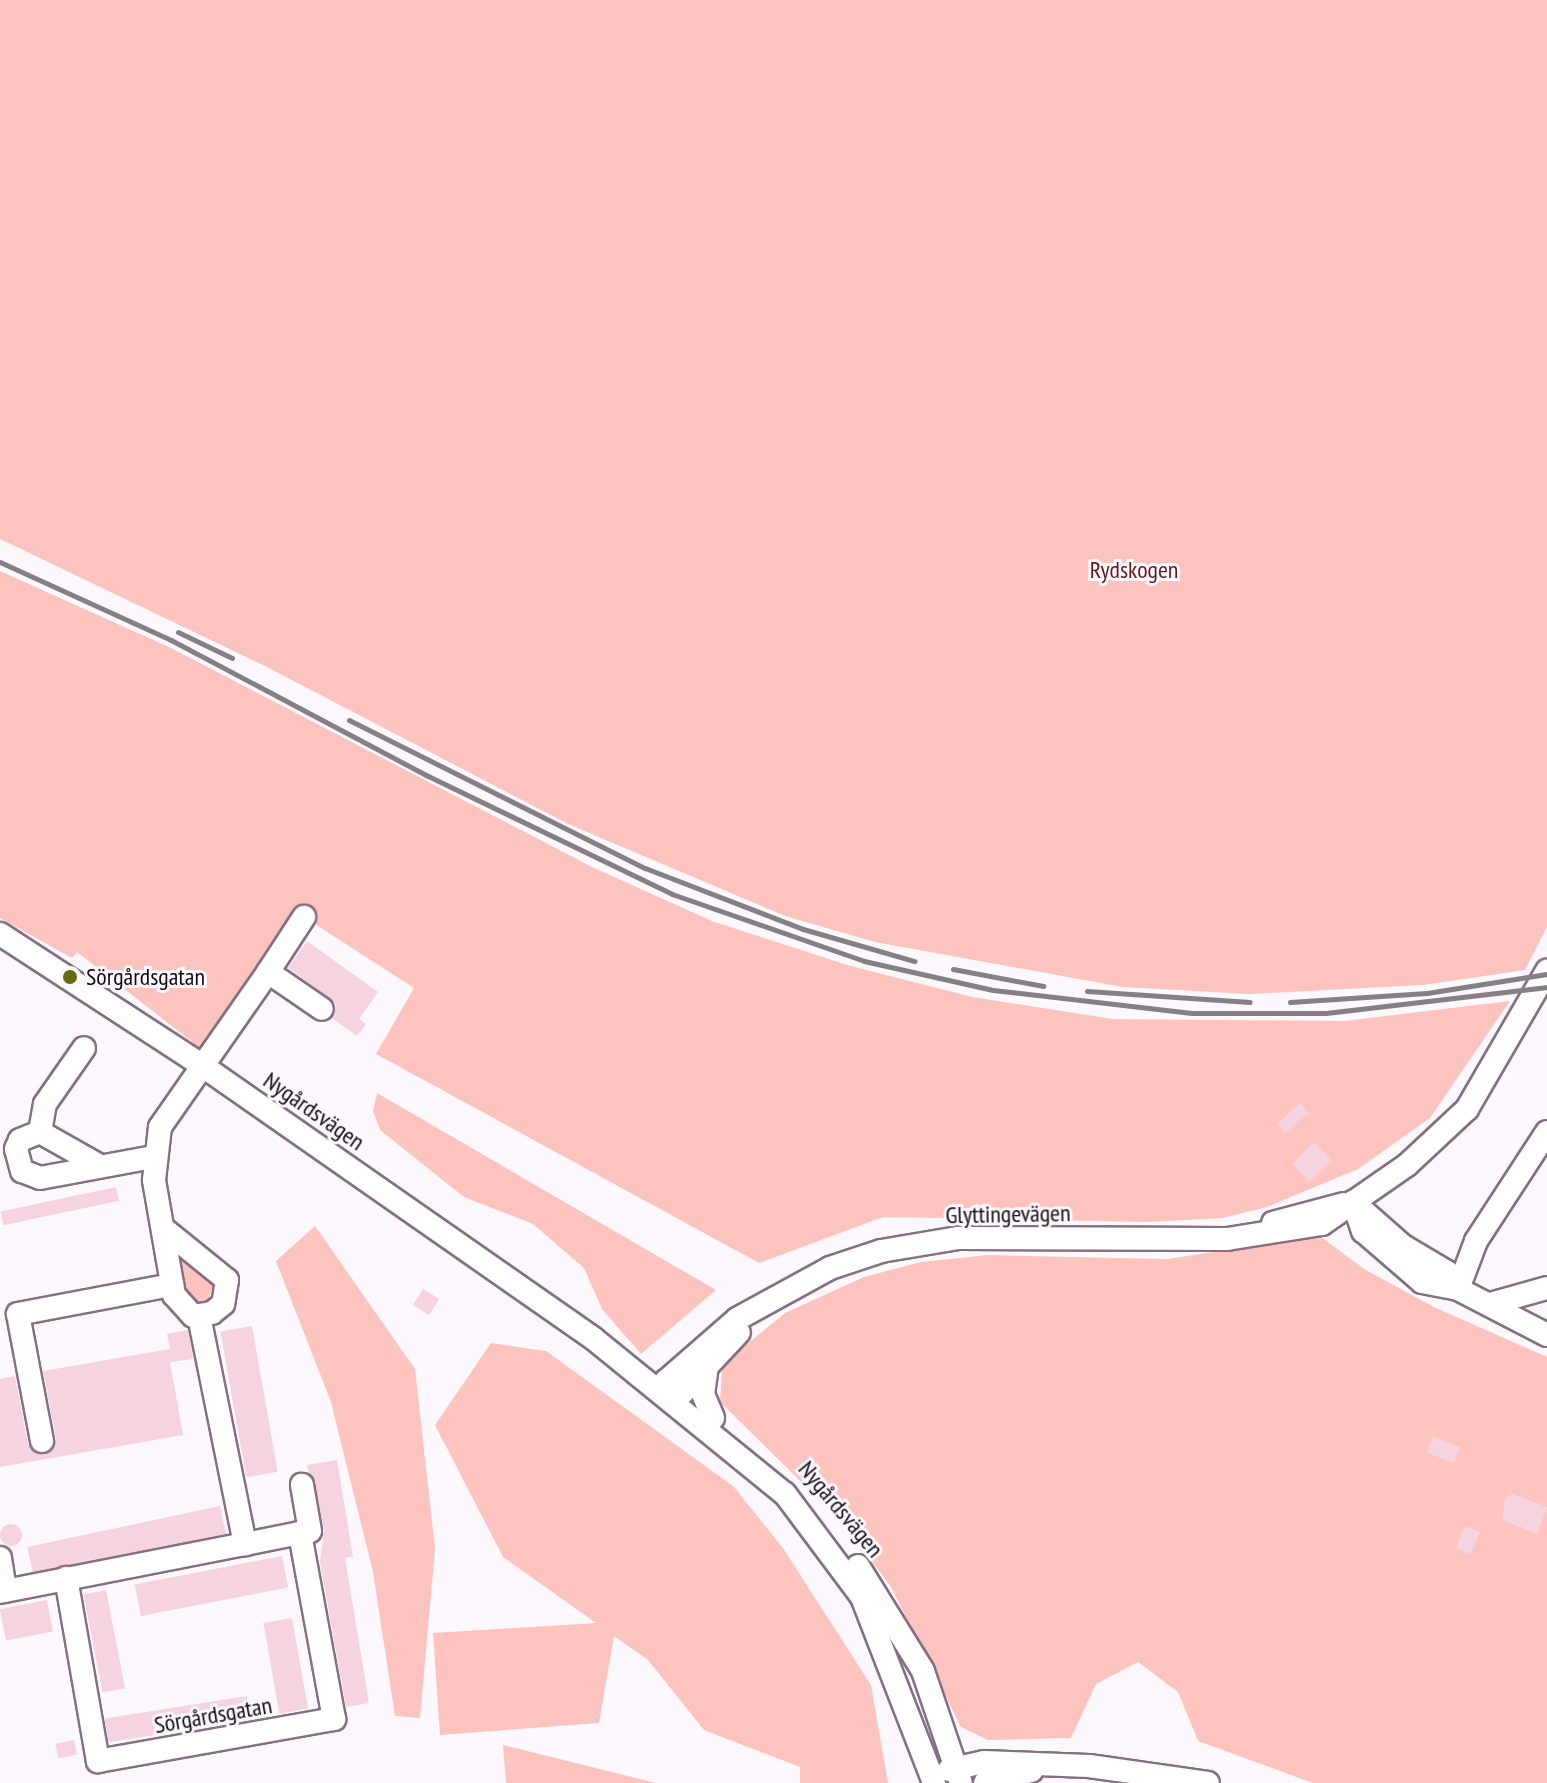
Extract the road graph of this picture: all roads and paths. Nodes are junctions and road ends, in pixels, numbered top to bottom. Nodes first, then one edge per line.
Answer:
1 (304, 917) dead end
2 (0, 934) edge
3 (1547, 971) edge
4 (268, 972) junction
5 (322, 1009) dead end
6 (84, 1048) dead end
7 (200, 1064) junction
8 (40, 1132) junction
9 (1547, 1132) edge
10 (8, 1148) edge
11 (153, 1157) junction
12 (100, 1166) junction
13 (1353, 1202) junction
14 (164, 1229) junction
15 (1447, 1283) junction
16 (797, 1284) junction
17 (172, 1285) junction
18 (1547, 1288) edge
19 (1490, 1304) junction
20 (199, 1316) junction
21 (1547, 1335) edge
22 (707, 1366) junction
23 (672, 1390) junction
24 (713, 1418) junction
25 (42, 1441) dead end
26 (302, 1485) dead end
27 (300, 1533) junction
28 (245, 1544) junction
29 (0, 1558) edge
30 (66, 1578) junction
31 (3, 1591) edge
32 (1051, 1766) junction
33 (948, 1779) edge
34 (985, 1783) edge
35 (1208, 1783) edge

1 - 4 street
2 - 7 street, Nygårdsvägen
3 - 13 street, Glyttingevägen
4 - 5 street
4 - 7 street
6 - 8 street
7 - 11 street
7 - 23 street, Nygårdsvägen
8 - 10 street
8 - 12 street
9 - 15 street
10 - 12 street
11 - 12 street
11 - 14 street
13 - 15 street
13 - 16 street, Glyttingevägen
14 - 17 street
14 - 20 street
15 - 19 street
16 - 22 street, Glyttingevägen
16 - 23 street, Glyttingevägen
17 - 20 street
17 - 25 street
18 - 19 street
19 - 21 street
20 - 28 street
22 - 23 street, Glyttingevägen
22 - 24 street
23 - 24 street, Nygårdsvägen
23 - 33 street, Nygårdsvägen
24 - 33 street, Nygårdsvägen
26 - 27 street, Sörgårdsgatan
27 - 28 street
27 - 30 street, Sörgårdsgatan
28 - 30 street
29 - 31 street
30 - 31 street
32 - 33 street
32 - 34 street
32 - 35 street

